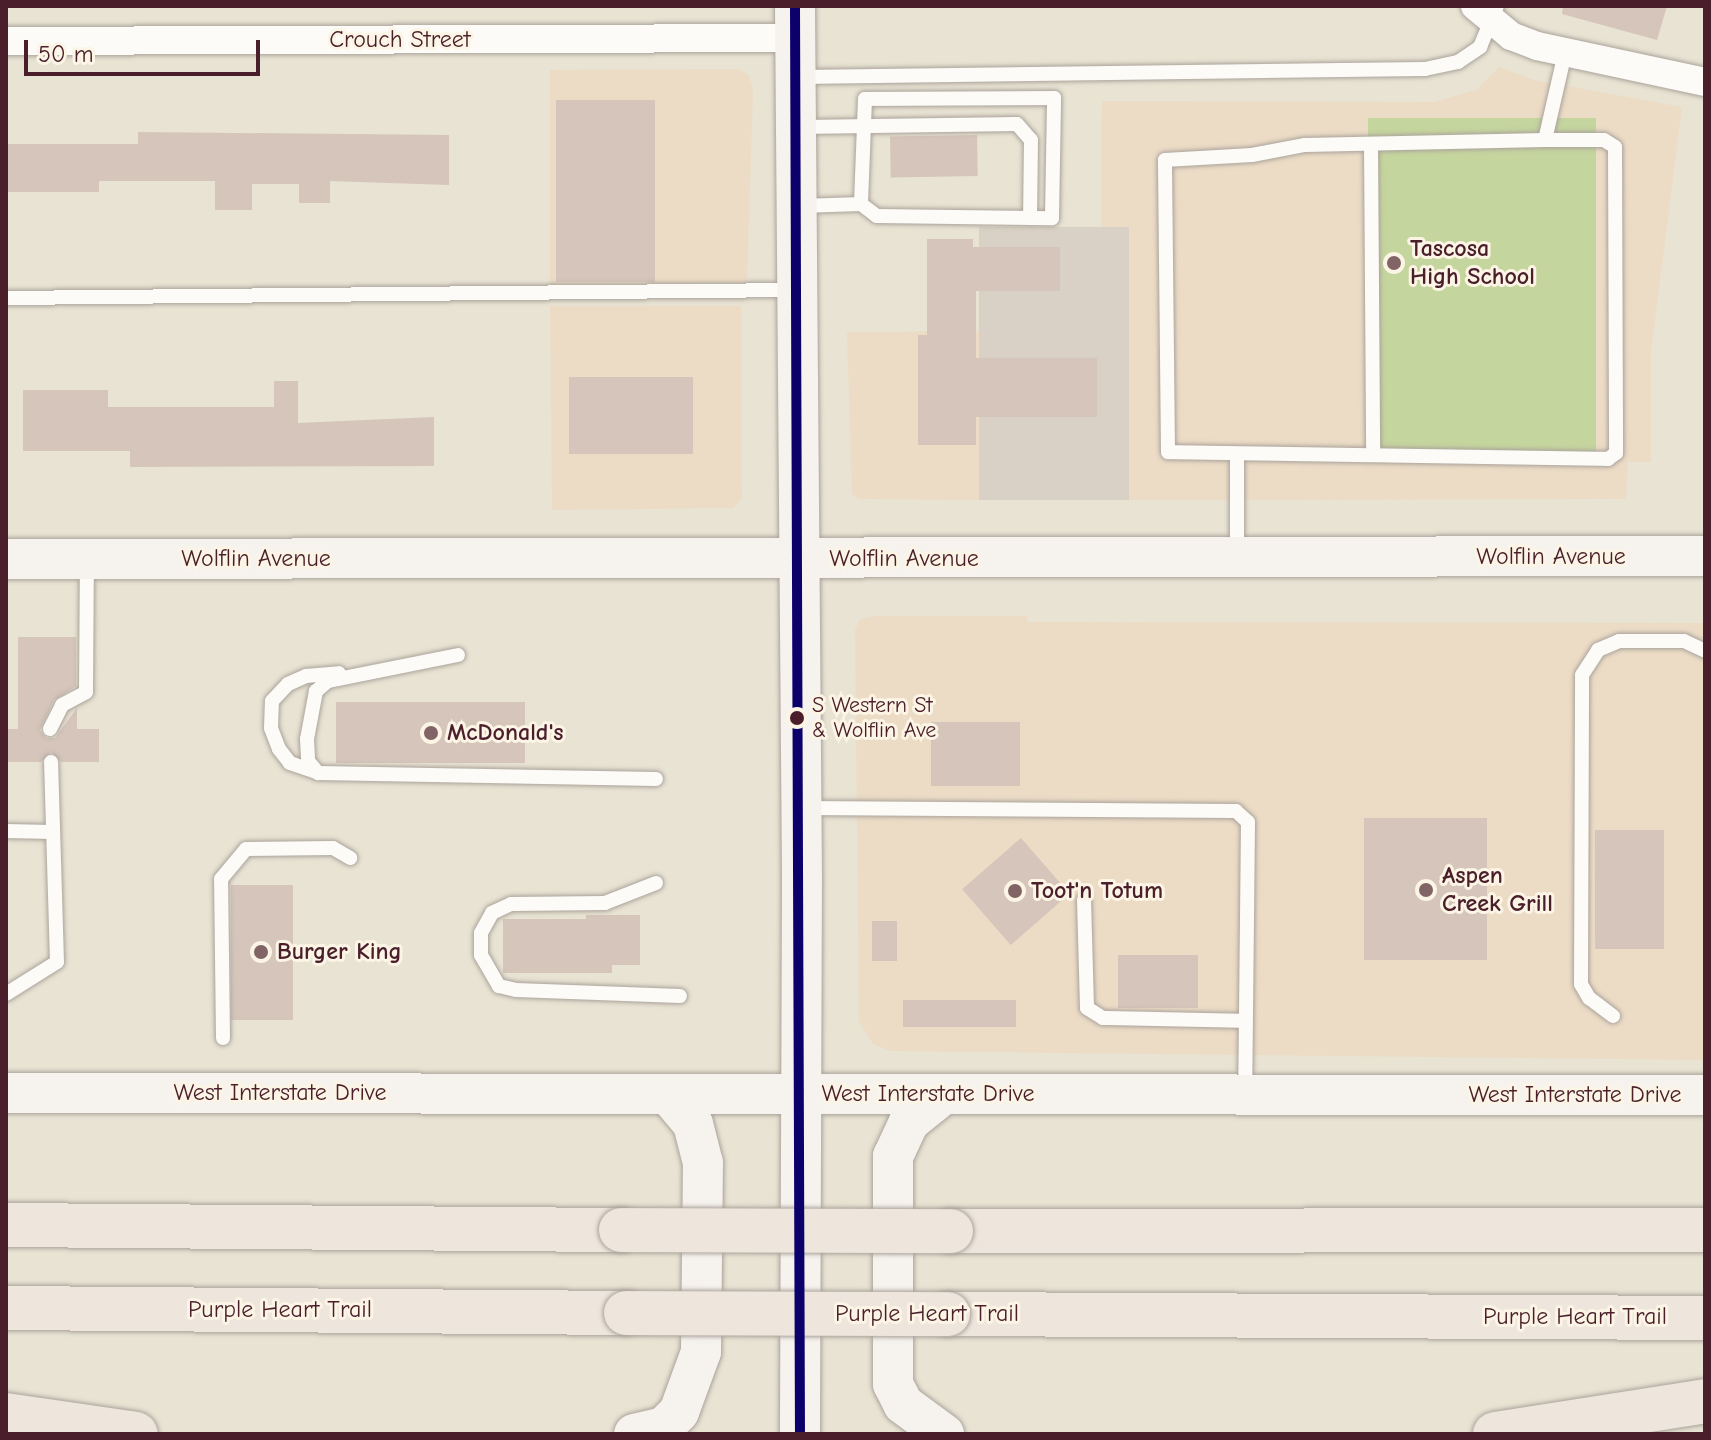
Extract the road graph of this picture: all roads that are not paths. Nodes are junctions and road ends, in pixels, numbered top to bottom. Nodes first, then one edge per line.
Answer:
1 (1488, 12) edge
2 (795, 40) edge
3 (6, 41) edge
4 (1565, 53) junction
5 (1705, 82) edge
6 (861, 126) junction
7 (795, 127) junction
8 (1545, 140) junction
9 (1371, 144) junction
10 (861, 204) junction
11 (796, 206) junction
12 (1030, 218) junction
13 (796, 290) junction
14 (6, 298) edge
15 (1237, 455) junction
16 (1373, 455) junction
17 (1705, 556) edge
18 (1237, 557) junction
19 (6, 559) edge
20 (87, 559) junction
21 (798, 559) junction
22 (1705, 651) edge
23 (458, 655) dead end
24 (372, 670) junction
25 (50, 729) dead end
26 (51, 762) dead end
27 (318, 773) junction
28 (656, 779) dead end
29 (801, 808) junction
30 (6, 831) edge
31 (53, 832) junction
32 (350, 858) dead end
33 (656, 883) dead end
34 (1084, 900) dead end
35 (6, 994) edge
36 (680, 996) dead end
37 (1613, 1016) dead end
38 (1245, 1021) junction
39 (223, 1038) dead end
40 (6, 1093) edge
41 (668, 1094) junction
42 (803, 1094) junction
43 (944, 1094) junction
44 (1245, 1095) junction
45 (1705, 1095) edge
46 (6, 1225) edge
47 (1705, 1230) edge
48 (6, 1308) edge
49 (1705, 1318) edge
50 (1705, 1401) edge
51 (6, 1415) edge
52 (136, 1434) edge
53 (634, 1434) edge
54 (800, 1434) edge
55 (944, 1434) edge
56 (1495, 1434) edge

1 - 2 lane
1 - 4 street
2 - 3 street, Crouch Street
2 - 7 main road
4 - 5 street
4 - 8 lane
6 - 7 lane
6 - 10 lane
6 - 12 lane
6 - 12 lane
7 - 11 main road
8 - 9 lane
8 - 16 lane
9 - 15 lane
9 - 16 lane
10 - 11 lane
10 - 12 lane
11 - 13 main road
13 - 14 lane
13 - 21 main road
15 - 16 lane
15 - 18 lane
17 - 18 main road, Wolflin Avenue
18 - 21 main road, Wolflin Avenue
19 - 20 main road, Wolflin Avenue
20 - 21 main road, Wolflin Avenue
20 - 25 lane
21 - 29 main road
22 - 37 lane
23 - 24 lane
24 - 27 lane
24 - 27 lane
26 - 31 lane
27 - 28 lane
29 - 38 lane
29 - 42 main road
30 - 31 lane
31 - 35 lane
32 - 39 lane
33 - 36 lane
34 - 38 lane
38 - 44 lane
40 - 41 main road, West Interstate Drive
41 - 42 main road, West Interstate Drive
41 - 53 main road
42 - 43 main road, West Interstate Drive
42 - 54 main road
43 - 44 main road, West Interstate Drive
43 - 55 main road
44 - 45 main road, West Interstate Drive
46 - 47 highway, bridge
48 - 49 highway, Purple Heart Trail, bridge
50 - 56 highway
51 - 52 highway

